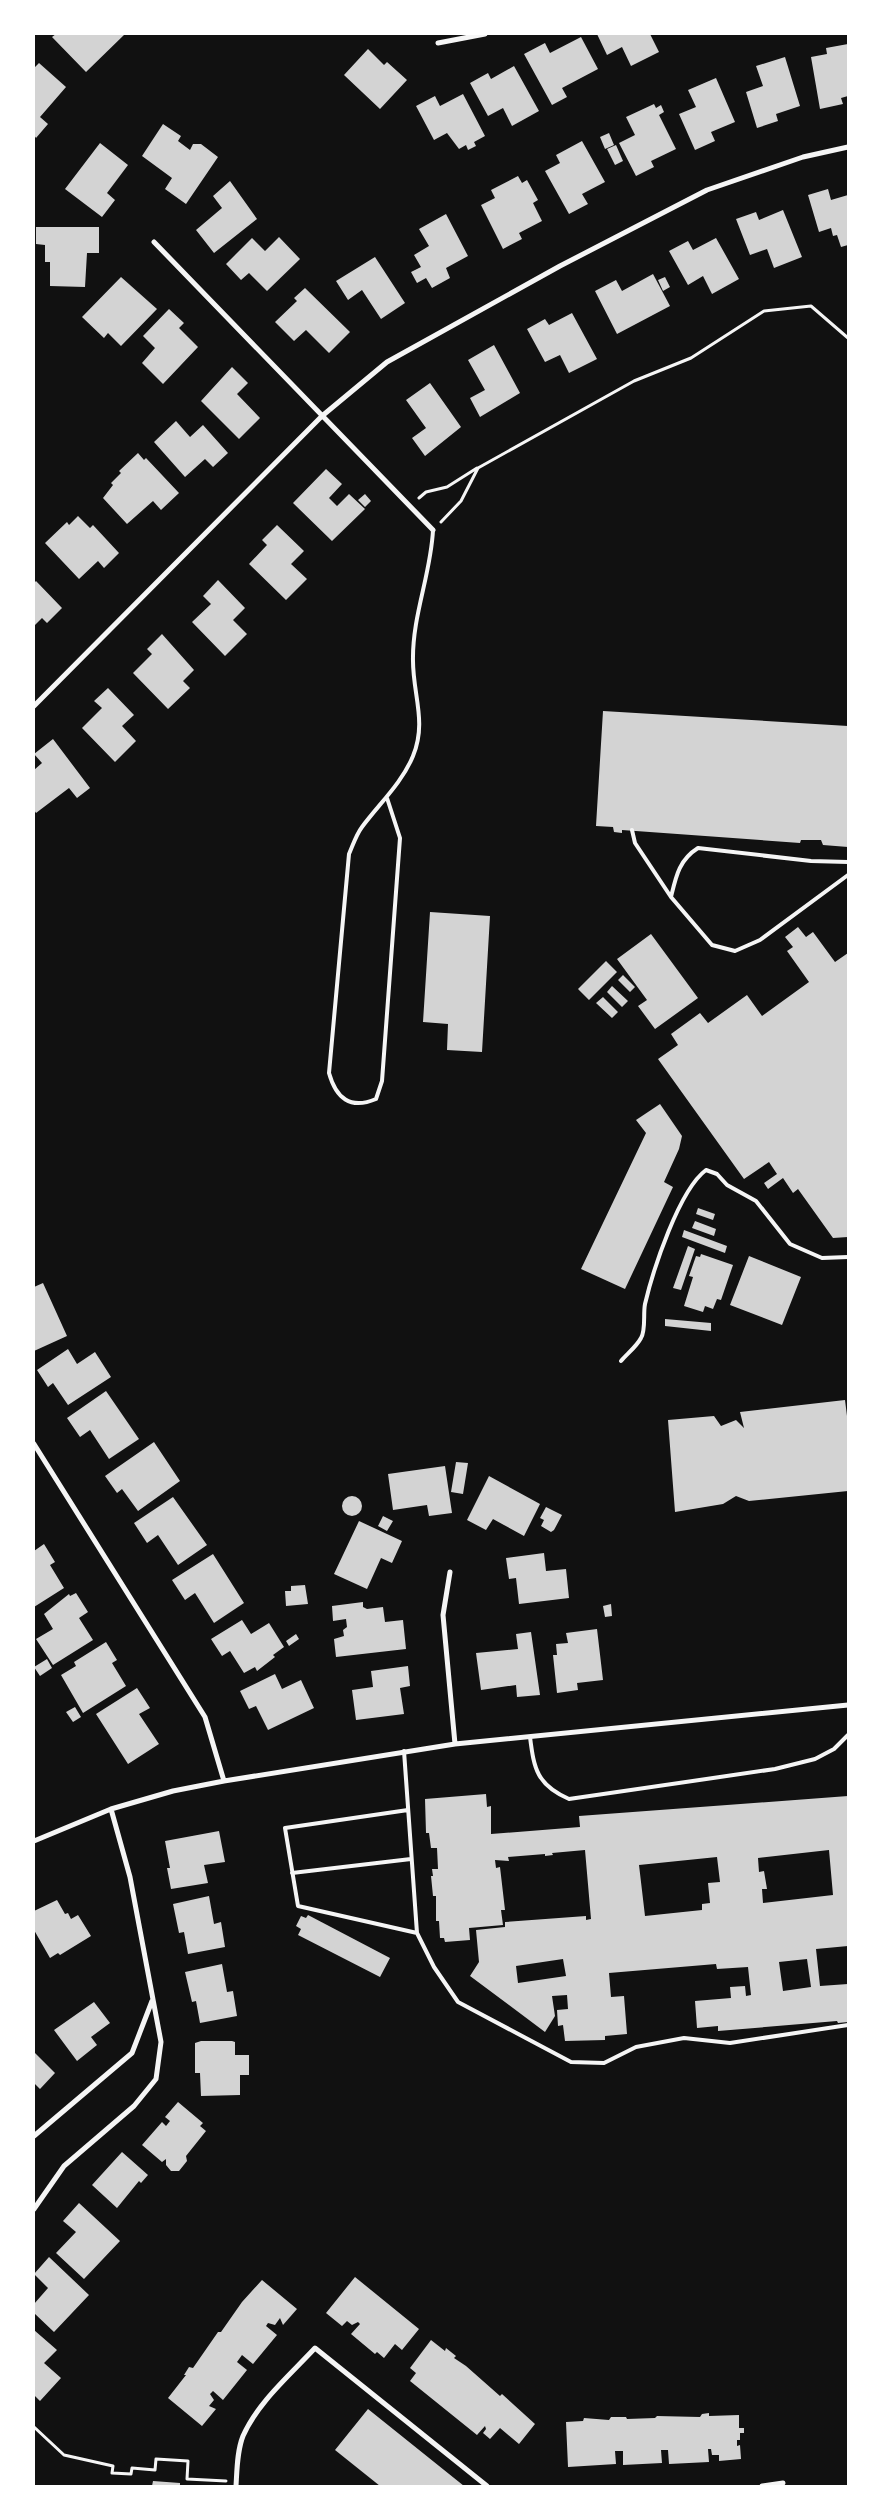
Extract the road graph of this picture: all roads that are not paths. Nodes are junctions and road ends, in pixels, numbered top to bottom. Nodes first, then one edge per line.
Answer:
1 (484, 34) edge
2 (438, 43) dead end
3 (848, 147) edge
4 (154, 242) dead end
5 (322, 416) junction
6 (433, 530) joint
7 (34, 706) edge
8 (387, 798) junction
9 (632, 830) dead end
10 (848, 862) edge
11 (848, 875) edge
12 (671, 897) junction
13 (848, 1257) edge
14 (621, 1361) dead end
15 (34, 1444) edge
16 (450, 1572) dead end
17 (848, 1705) edge
18 (848, 1736) edge
19 (530, 1737) junction
20 (455, 1744) junction
21 (404, 1751) junction
22 (224, 1781) junction
23 (111, 1809) junction
24 (408, 1810) junction
25 (34, 1841) edge
26 (412, 1858) junction
27 (292, 1873) junction
28 (417, 1933) junction
29 (152, 2000) junction
30 (848, 2024) edge
31 (34, 2136) edge
32 (34, 2209) edge
33 (783, 2483) dead end
34 (236, 2484) edge
35 (487, 2486) edge
36 (762, 2486) edge

1 - 2 street
3 - 5 street
4 - 5 street
5 - 6 street
5 - 7 street
6 - 8 lane
8 - 8 lane
9 - 12 lane
10 - 12 lane
11 - 12 lane
13 - 14 lane
15 - 22 street
16 - 20 street
17 - 19 street
18 - 19 lane
19 - 20 street
20 - 21 street
21 - 22 street
21 - 24 lane
22 - 23 street
23 - 25 street
23 - 29 street
24 - 26 lane
24 - 27 lane
26 - 27 lane
26 - 28 lane
27 - 28 lane
28 - 30 lane
29 - 31 street
29 - 32 street
33 - 36 street
34 - 35 street

